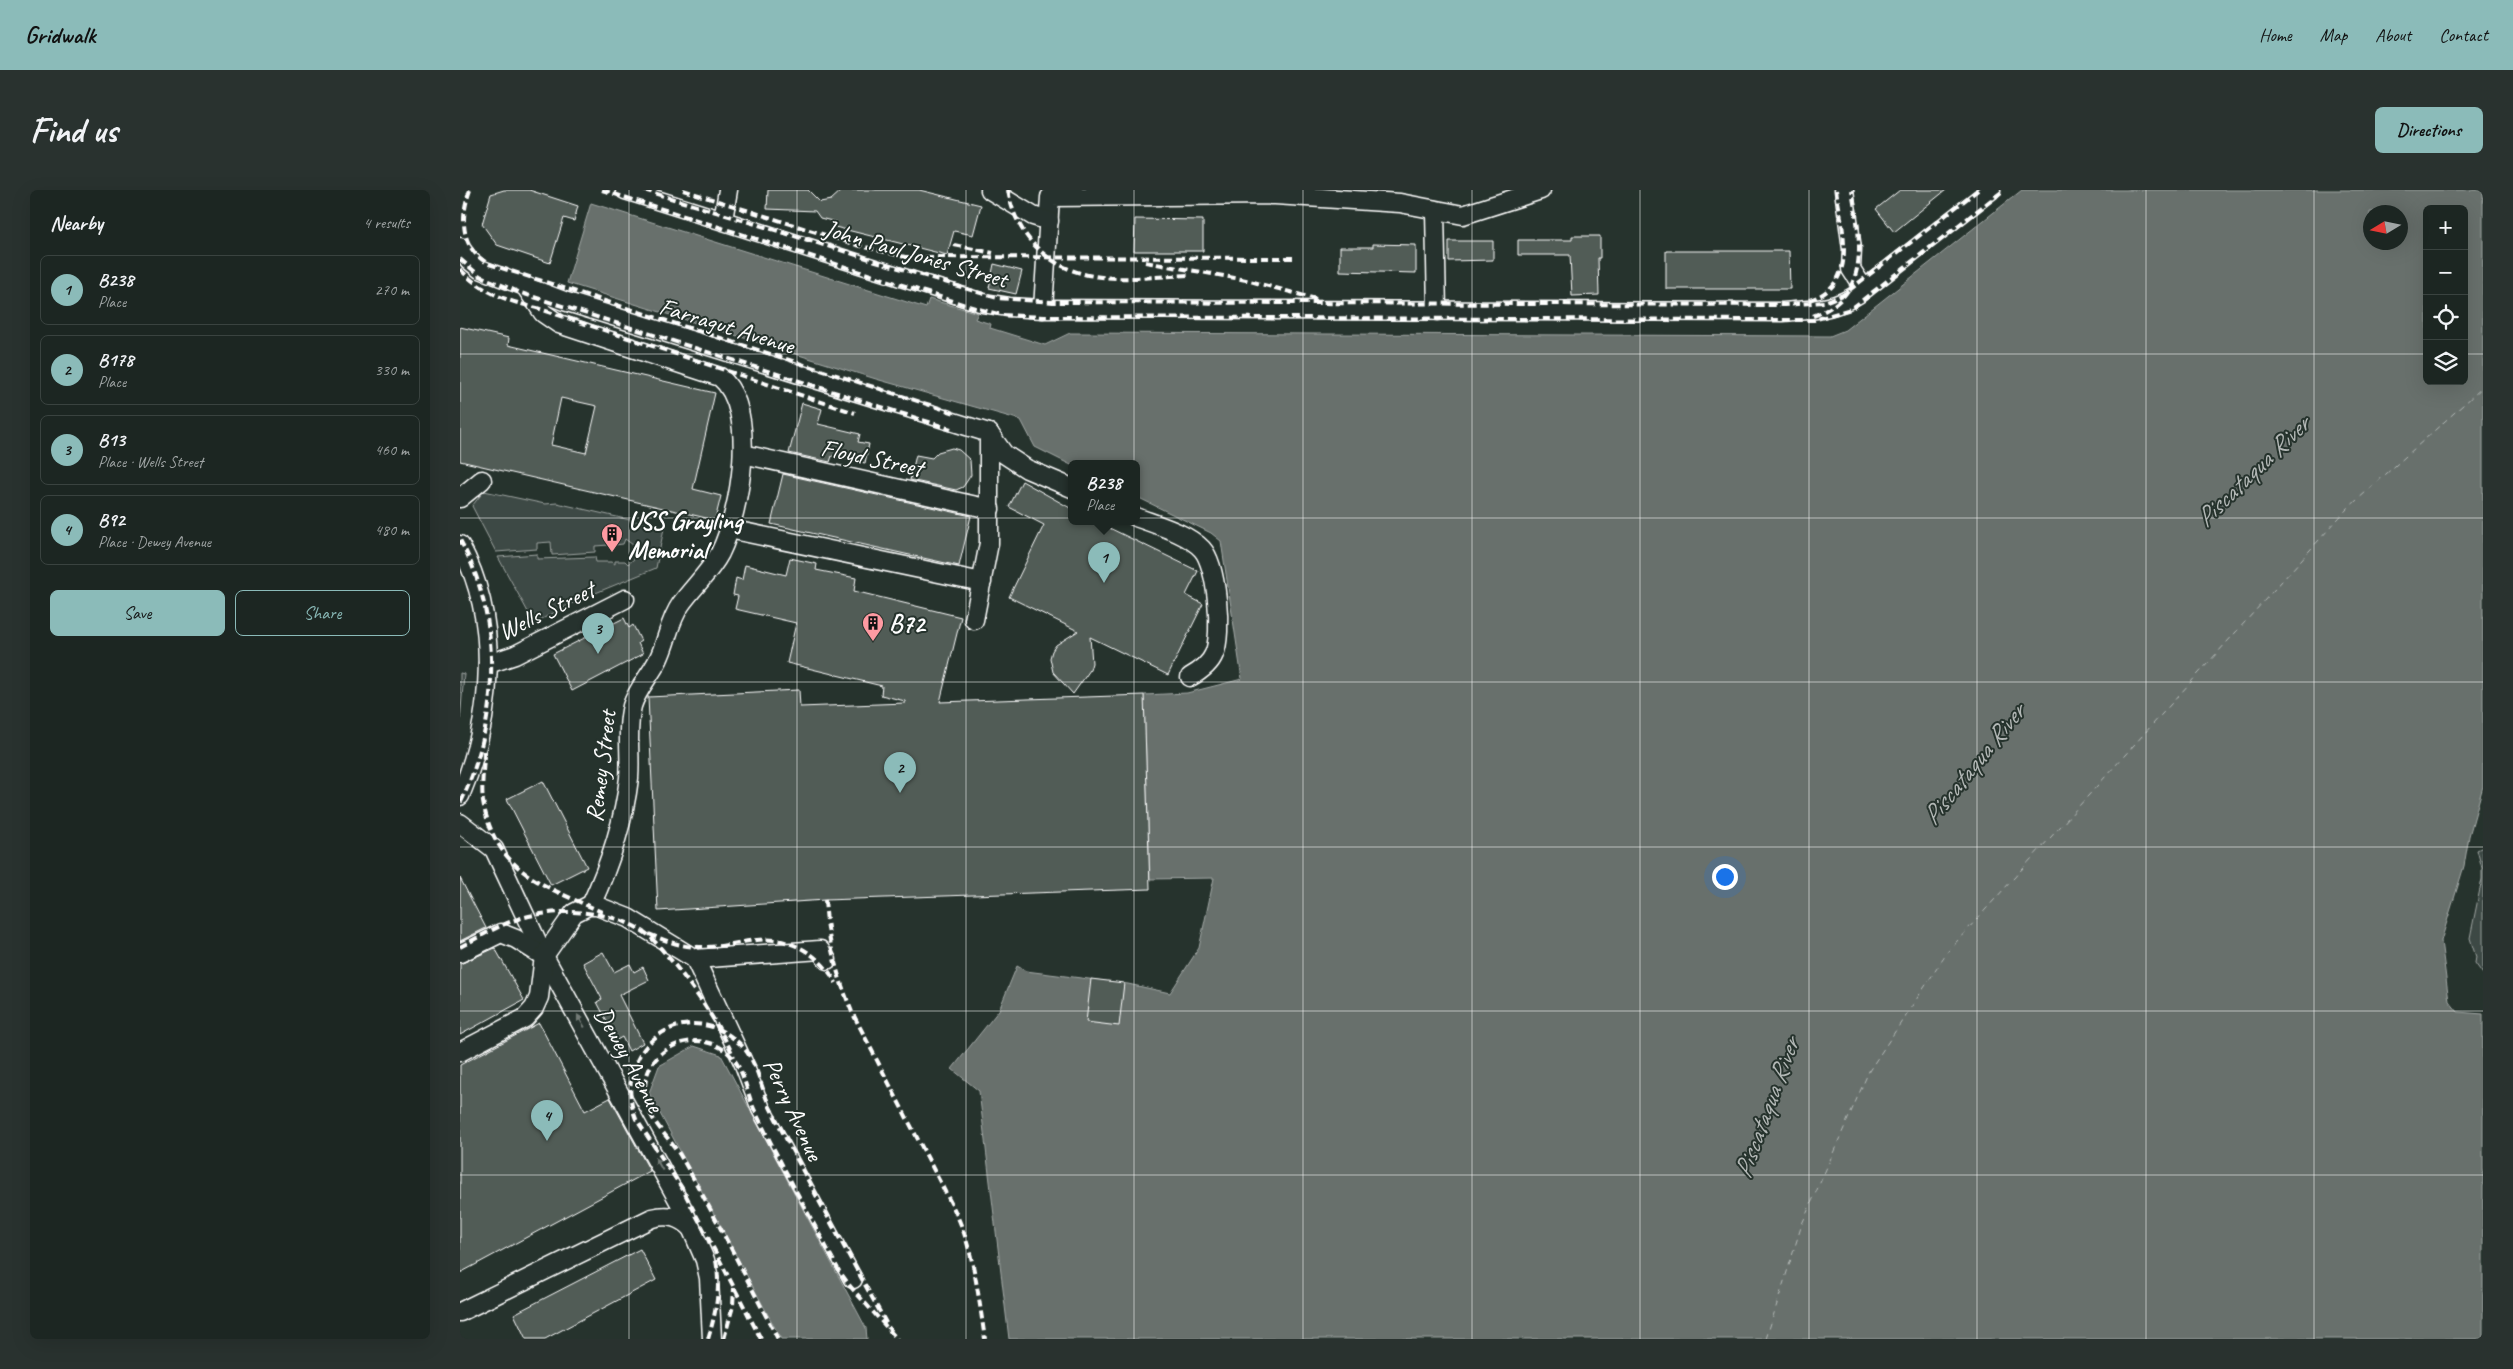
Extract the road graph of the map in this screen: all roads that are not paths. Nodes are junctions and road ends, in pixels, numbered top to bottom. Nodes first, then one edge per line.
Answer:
1 (625, 190) edge
2 (728, 190) edge
3 (990, 190) edge
4 (1541, 190) edge
5 (1844, 190) edge
6 (1991, 190) edge
7 (1435, 210) junction
8 (722, 220) junction
9 (1049, 221) junction
10 (460, 247) edge
11 (525, 286) junction
12 (1864, 289) junction
13 (1043, 309) junction
14 (1437, 311) junction
15 (989, 433) junction
16 (743, 454) junction
17 (482, 480) dead end
18 (1068, 486) edge
19 (460, 498) edge
20 (990, 509) junction
21 (1140, 518) edge
22 (729, 529) junction
23 (460, 545) edge
24 (982, 582) junction
25 (625, 599) dead end
26 (974, 620) dead end
27 (488, 664) junction
28 (1190, 678) dead end
29 (460, 796) edge
30 (460, 822) edge
31 (591, 905) junction
32 (460, 953) edge
33 (544, 956) junction
34 (695, 959) junction
35 (827, 960) dead end
36 (460, 1052) edge
37 (691, 1228) junction
38 (853, 1278) dead end
39 (460, 1312) edge
40 (712, 1339) edge

1 - 8 street, John Paul Jones Street
2 - 8 street
3 - 9 street
4 - 7 street, John Paul Jones Street
5 - 12 street
6 - 12 street
7 - 9 street, John Paul Jones Street
7 - 14 street
8 - 13 street, John Paul Jones Street
9 - 13 street, John Paul Jones Street
10 - 11 street, Farragut Avenue
11 - 15 street, Farragut Avenue
11 - 16 street, Remey Street
12 - 14 street
13 - 14 street
15 - 18 street
15 - 20 street
16 - 20 street, Floyd Street
16 - 22 street, Remey Street
17 - 19 street
20 - 24 street
21 - 28 street
22 - 24 street
22 - 31 street, Remey Street
23 - 27 street
24 - 26 street
25 - 27 street, Wells Street
27 - 29 street
30 - 33 street, Dewey Avenue
31 - 33 street
31 - 34 street
32 - 33 street
33 - 36 street
37 -> 33 street, Dewey Avenue
34 - 35 street
34 - 38 street, Perry Avenue
37 - 39 street
37 - 40 street, Dewey Avenue

